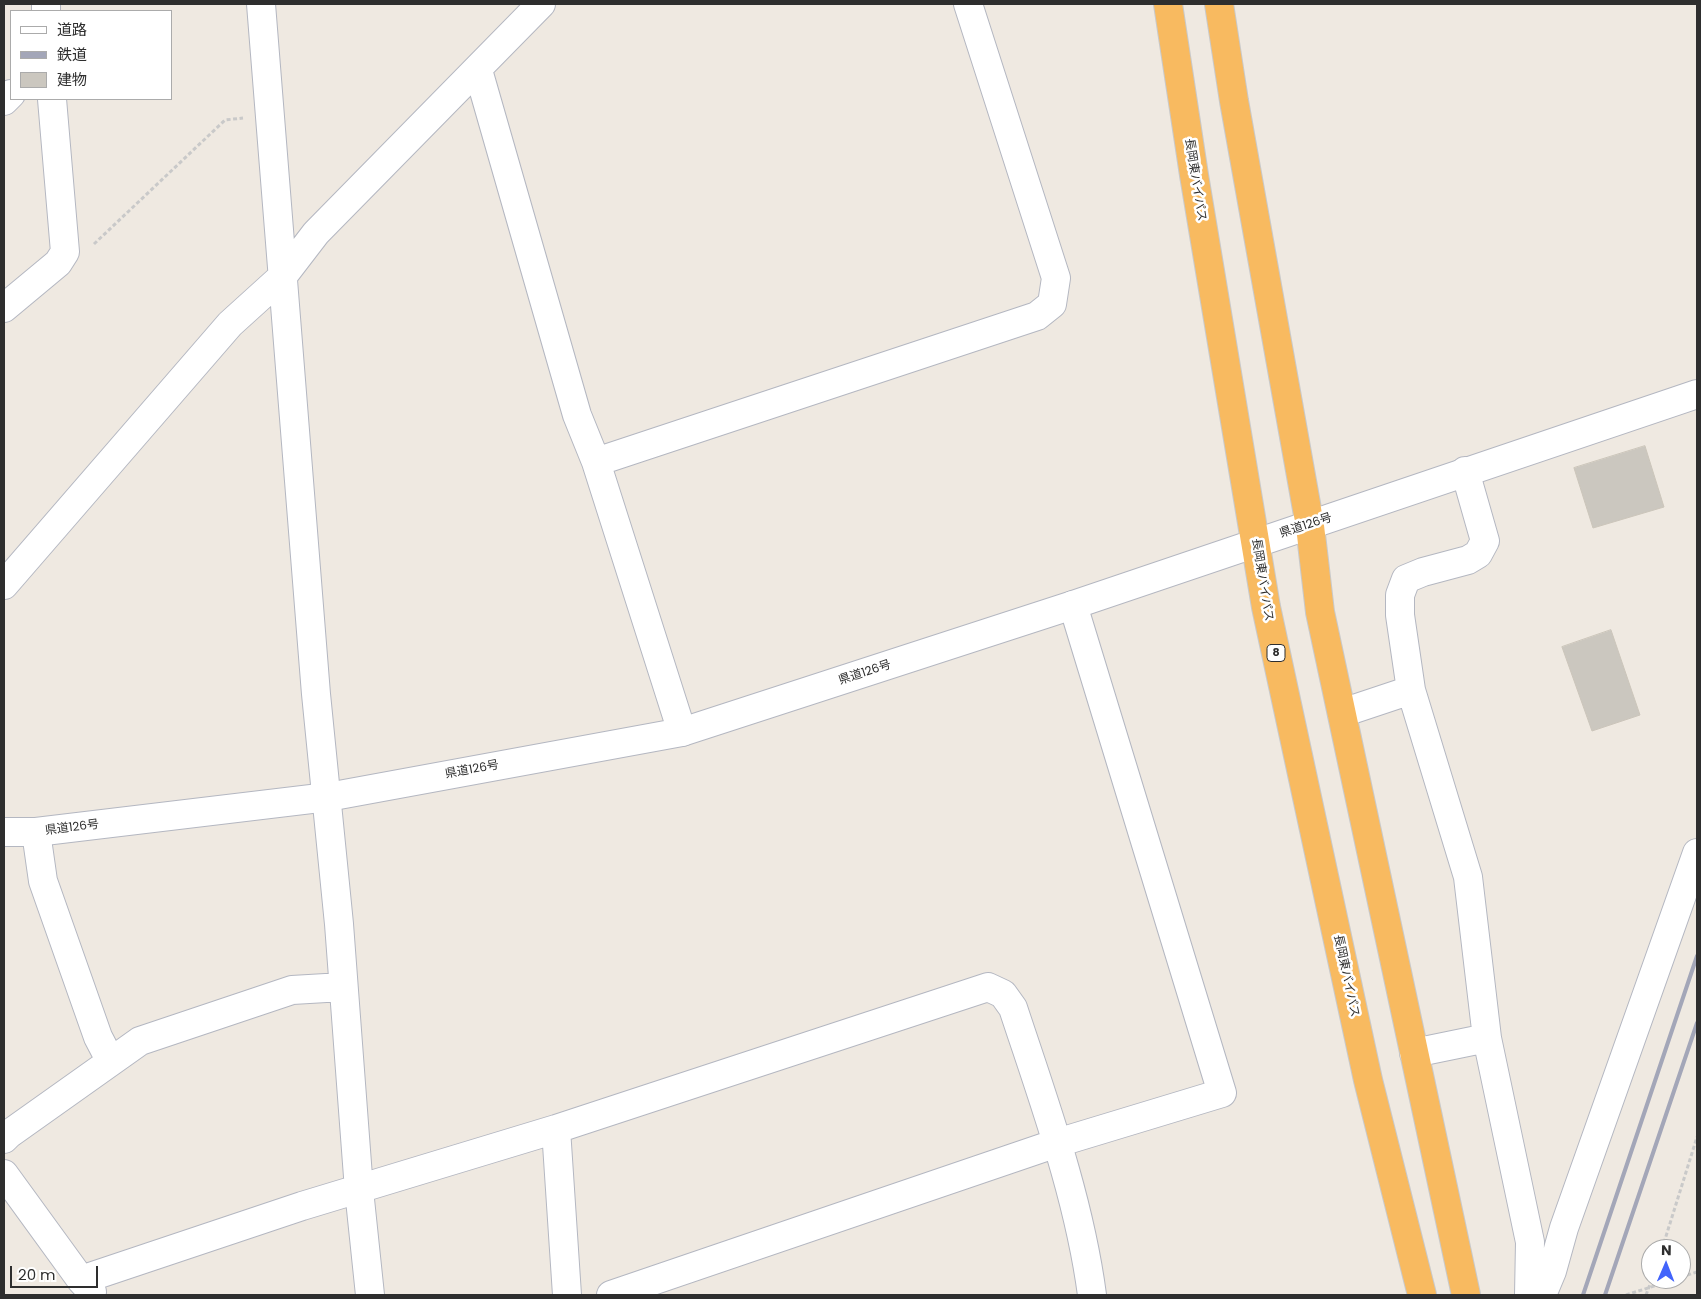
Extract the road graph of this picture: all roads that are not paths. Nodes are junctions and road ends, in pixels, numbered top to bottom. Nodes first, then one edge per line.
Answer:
1 (261, 4) edge
2 (541, 4) edge
3 (968, 4) edge
4 (1168, 4) edge
5 (1219, 4) edge
6 (478, 70) junction
7 (52, 100) edge
8 (282, 276) junction
9 (4, 308) edge
10 (1697, 394) edge
11 (596, 462) junction
12 (1466, 471) junction
13 (1310, 526) junction
14 (1256, 543) junction
15 (4, 585) edge
16 (1072, 606) junction
17 (1411, 690) junction
18 (1342, 714) junction
19 (682, 732) junction
20 (328, 797) junction
21 (4, 832) edge
22 (36, 832) junction
23 (1697, 853) edge
24 (344, 987) junction
25 (1487, 1038) junction
26 (1414, 1053) junction
27 (110, 1060) junction
28 (556, 1129) junction
29 (4, 1139) edge
30 (1057, 1143) junction
31 (4, 1174) edge
32 (359, 1190) junction
33 (88, 1287) edge
34 (370, 1295) edge
35 (567, 1295) edge
36 (611, 1295) edge
37 (1092, 1295) edge
38 (1422, 1295) edge
39 (1466, 1295) edge
40 (1529, 1295) edge
41 (1542, 1295) edge

1 - 8 street
2 - 6 street
3 - 11 street
4 - 14 highway, 長岡東バイパス / 8
5 - 13 highway
6 - 8 street
6 - 11 street
7 - 9 street
8 - 15 street
8 - 20 street
10 - 12 street, 県道126号
11 - 19 street
12 - 13 street, 県道126号
12 - 17 street
13 - 14 street, 県道126号
13 - 18 highway
14 - 16 street, 県道126号
14 - 38 highway, 長岡東バイパス / 8
16 - 19 street, 県道126号
16 - 30 street
17 - 18 street
17 - 25 street
18 - 26 highway
19 - 20 street, 県道126号
20 - 22 street, 県道126号
20 - 24 street
21 - 22 street, 県道126号
22 - 27 street
23 - 41 street
24 - 27 street
24 - 32 street
25 - 26 street
25 - 40 street
26 - 39 highway
27 - 29 street
28 - 30 street
28 - 32 street
28 - 35 street
30 - 36 street
30 - 37 street
31 - 33 street
32 - 33 street
32 - 34 street

